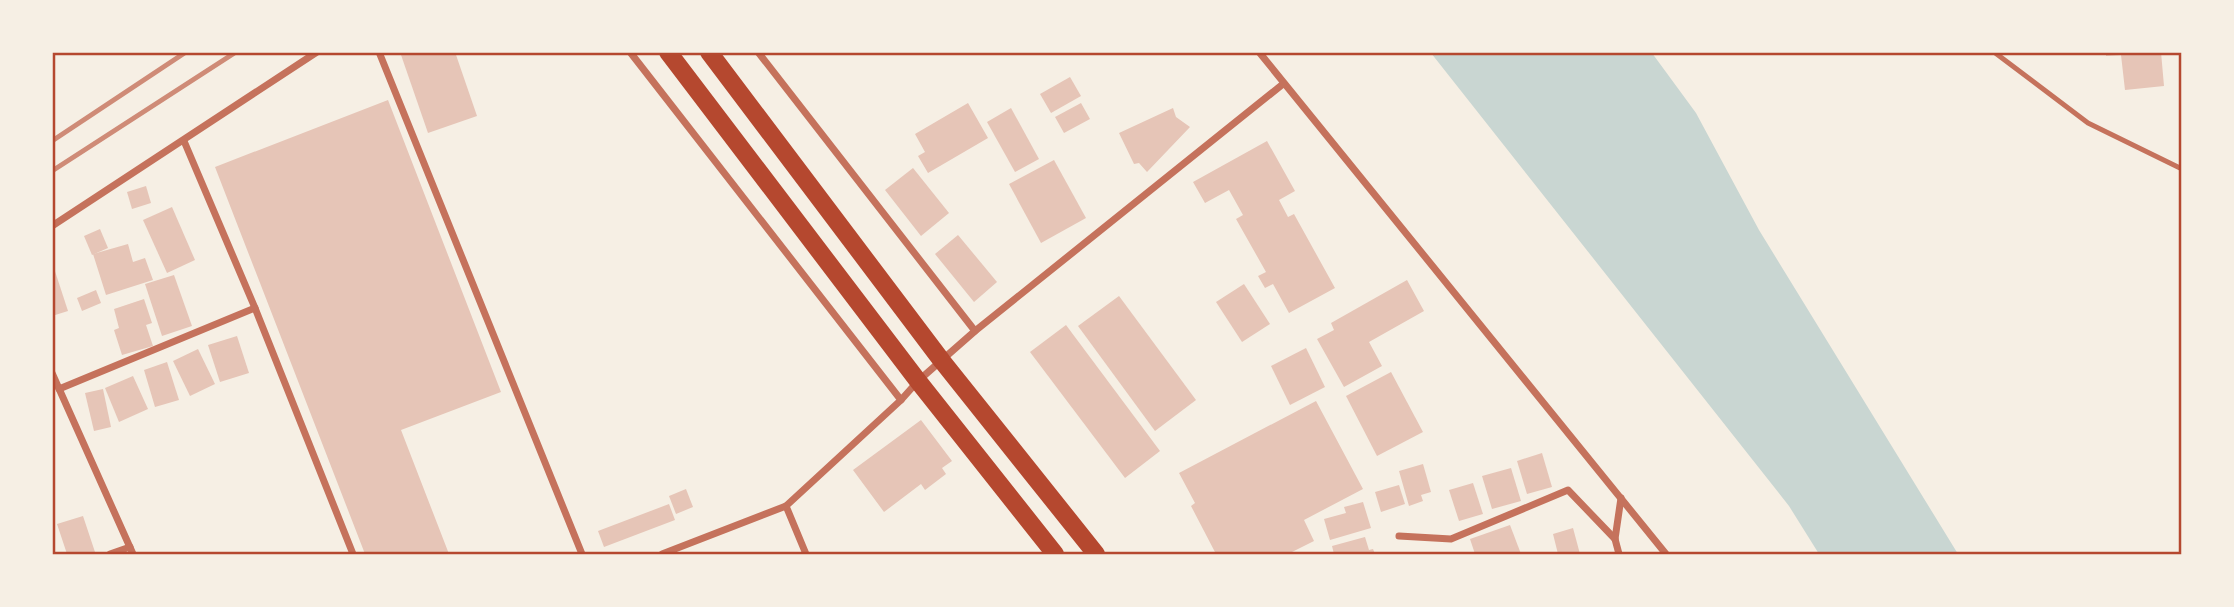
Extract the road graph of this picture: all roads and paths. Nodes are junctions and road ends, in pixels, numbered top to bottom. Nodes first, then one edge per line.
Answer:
1 (317, 52) edge
2 (379, 52) edge
3 (630, 52) edge
4 (668, 52) edge
5 (709, 52) edge
6 (758, 52) edge
7 (1259, 52) edge
8 (1994, 52) edge
9 (1283, 84) junction
10 (184, 141) junction
11 (2182, 169) edge
12 (52, 226) edge
13 (255, 308) junction
14 (975, 331) junction
15 (942, 361) junction
16 (52, 373) edge
17 (918, 381) junction
18 (59, 389) junction
19 (901, 400) junction
20 (1621, 498) junction
21 (786, 506) junction
22 (1399, 536) dead end
23 (1615, 539) junction
24 (131, 551) edge
25 (110, 555) edge
26 (353, 555) edge
27 (582, 555) edge
28 (662, 555) edge
29 (806, 555) edge
30 (1055, 555) edge
31 (1096, 555) edge
32 (1619, 555) edge
33 (1667, 555) edge

1 - 10 street
2 - 27 street
3 - 19 street
4 - 17 main road
5 - 15 main road
6 - 14 street
7 - 9 street
8 - 11 lane
9 - 14 street
9 - 20 street
10 - 12 street
10 - 13 street
13 - 18 street
13 - 26 street
14 - 15 street
15 - 17 street
15 - 31 main road
16 - 18 street
17 - 19 street
17 - 30 main road
18 - 24 street
19 - 21 street
20 - 23 street
20 - 33 street
21 - 28 street
21 - 29 street
22 - 23 street
23 - 32 street
24 - 25 street

